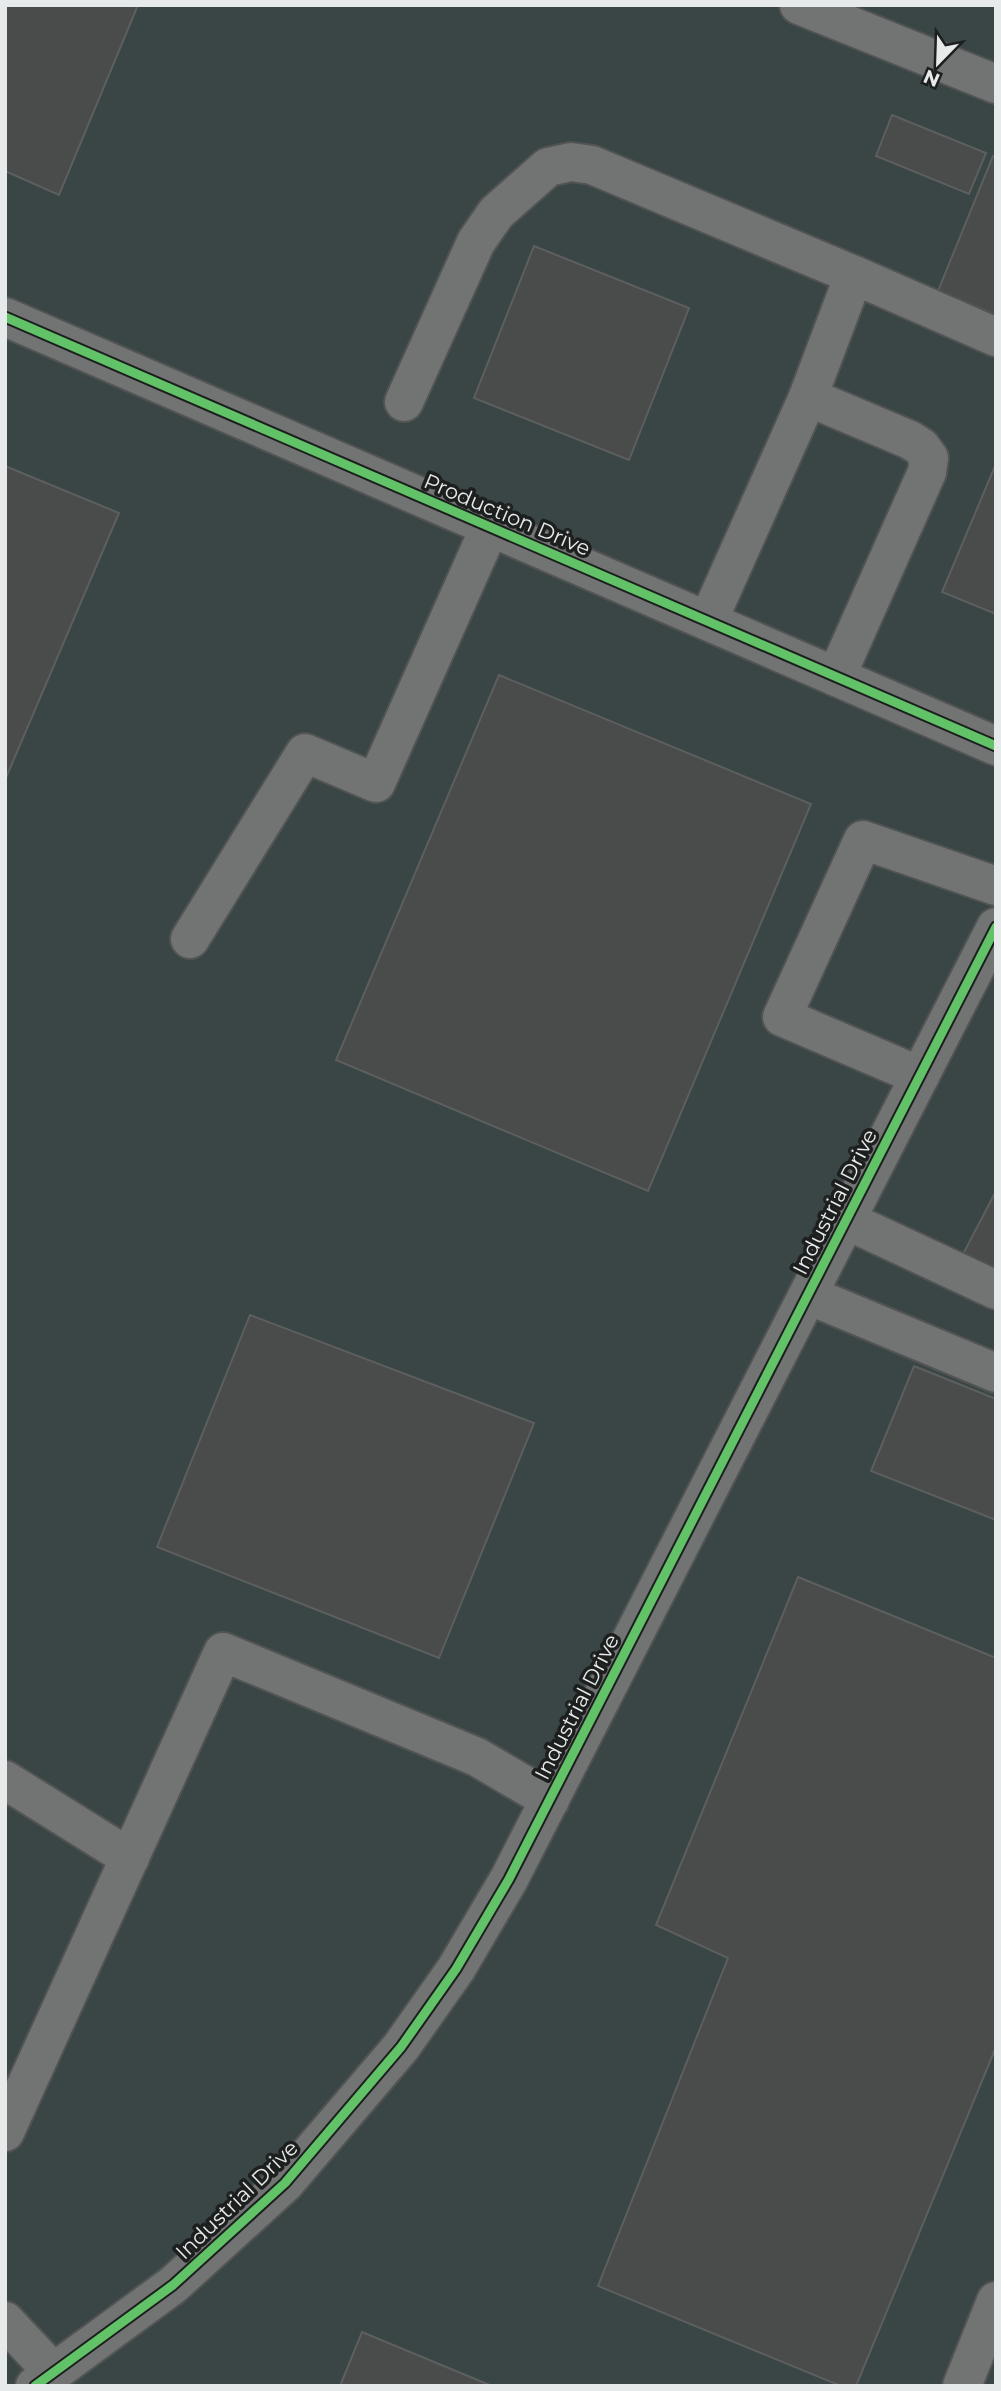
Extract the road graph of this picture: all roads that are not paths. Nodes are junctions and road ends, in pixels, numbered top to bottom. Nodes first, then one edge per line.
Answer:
1 (799, 5) edge
2 (996, 85) edge
3 (854, 275) junction
4 (5, 317) edge
5 (996, 337) edge
6 (808, 397) junction
7 (404, 402) dead end
8 (491, 527) junction
9 (708, 621) junction
10 (836, 677) junction
11 (996, 746) edge
12 (996, 886) edge
13 (996, 927) edge
14 (190, 939) dead end
15 (920, 1076) junction
16 (846, 1220) junction
17 (996, 1290) edge
18 (808, 1295) junction
19 (996, 1373) edge
20 (5, 1780) edge
21 (550, 1800) junction
22 (130, 1858) junction
23 (5, 2132) edge
24 (996, 2301) edge
25 (5, 2321) edge
26 (44, 2379) edge
27 (962, 2386) edge

1 - 2 street
3 - 5 street
3 - 6 street
3 - 7 street
4 - 8 street, Production Drive
6 - 9 street
6 - 10 street
8 - 9 street, Production Drive
8 - 14 street
9 - 10 street, Production Drive
10 - 11 street, Production Drive
12 - 15 street
13 - 15 street, Industrial Drive
15 - 16 street, Industrial Drive
16 - 17 street
16 - 18 street, Industrial Drive
18 - 19 street
18 - 21 street, Industrial Drive
20 - 22 street
21 - 22 street
21 - 26 street, Industrial Drive
22 - 23 street
24 - 27 street
25 - 26 street

